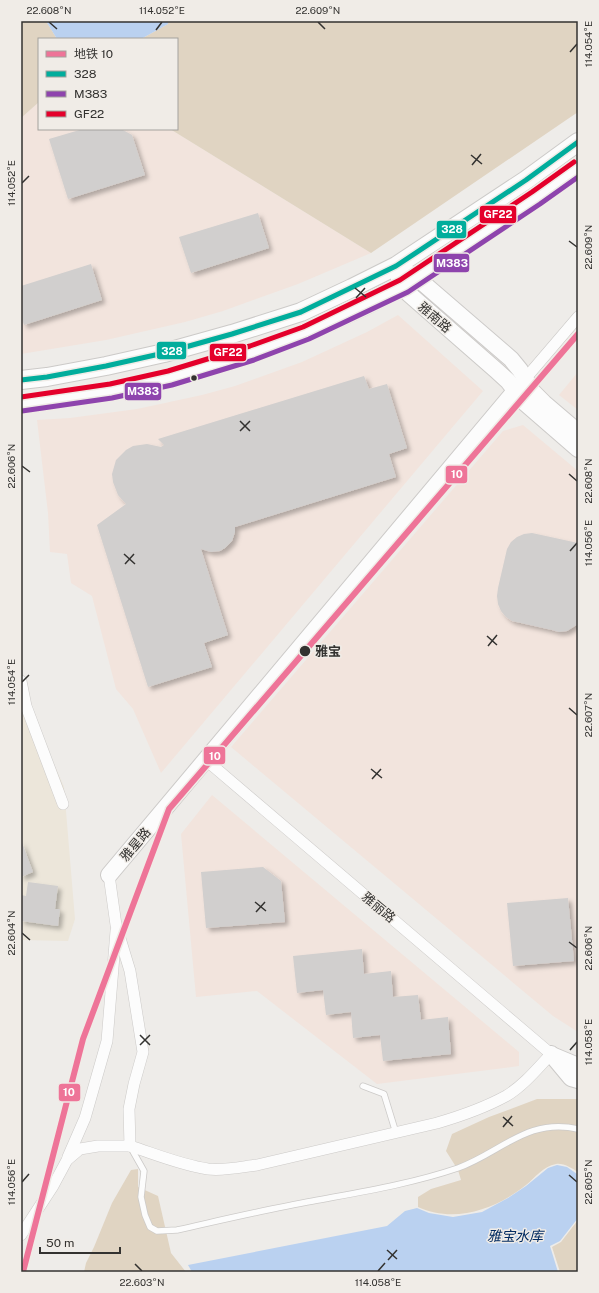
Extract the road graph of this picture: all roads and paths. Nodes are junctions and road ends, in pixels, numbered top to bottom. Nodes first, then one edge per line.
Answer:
1 (578, 142) edge
2 (578, 168) edge
3 (396, 266) junction
4 (416, 277) junction
5 (401, 287) junction
6 (578, 317) edge
7 (21, 380) edge
8 (520, 385) junction
9 (21, 404) edge
10 (578, 432) edge
11 (578, 449) edge
12 (21, 681) edge
13 (206, 760) junction
14 (63, 804) dead end
15 (109, 875) joint
16 (116, 925) junction
17 (551, 1054) junction
18 (578, 1066) edge
19 (578, 1080) edge
20 (362, 1086) dead end
21 (578, 1129) edge
22 (396, 1133) junction
23 (130, 1146) junction
24 (67, 1160) junction
25 (21, 1235) edge

1 - 3 main road
2 - 4 main road
3 - 4 street, 雅南路
3 - 5 street
3 - 7 main road
4 - 5 main road
4 - 8 street, 雅南路
5 - 8 street, 雅南路
5 - 9 main road
6 - 8 street
8 - 10 street, 雅南路
8 - 11 street, 雅南路
8 - 13 street, 雅星路
12 - 14 street
13 - 15 street, 雅星路
13 - 17 street, 雅丽路
15 - 16 street
16 - 23 street
16 - 24 street
17 - 18 street
17 - 19 street
17 - 22 street
20 - 22 lane
21 - 23 lane
22 - 23 street
23 - 24 street
24 - 25 street

